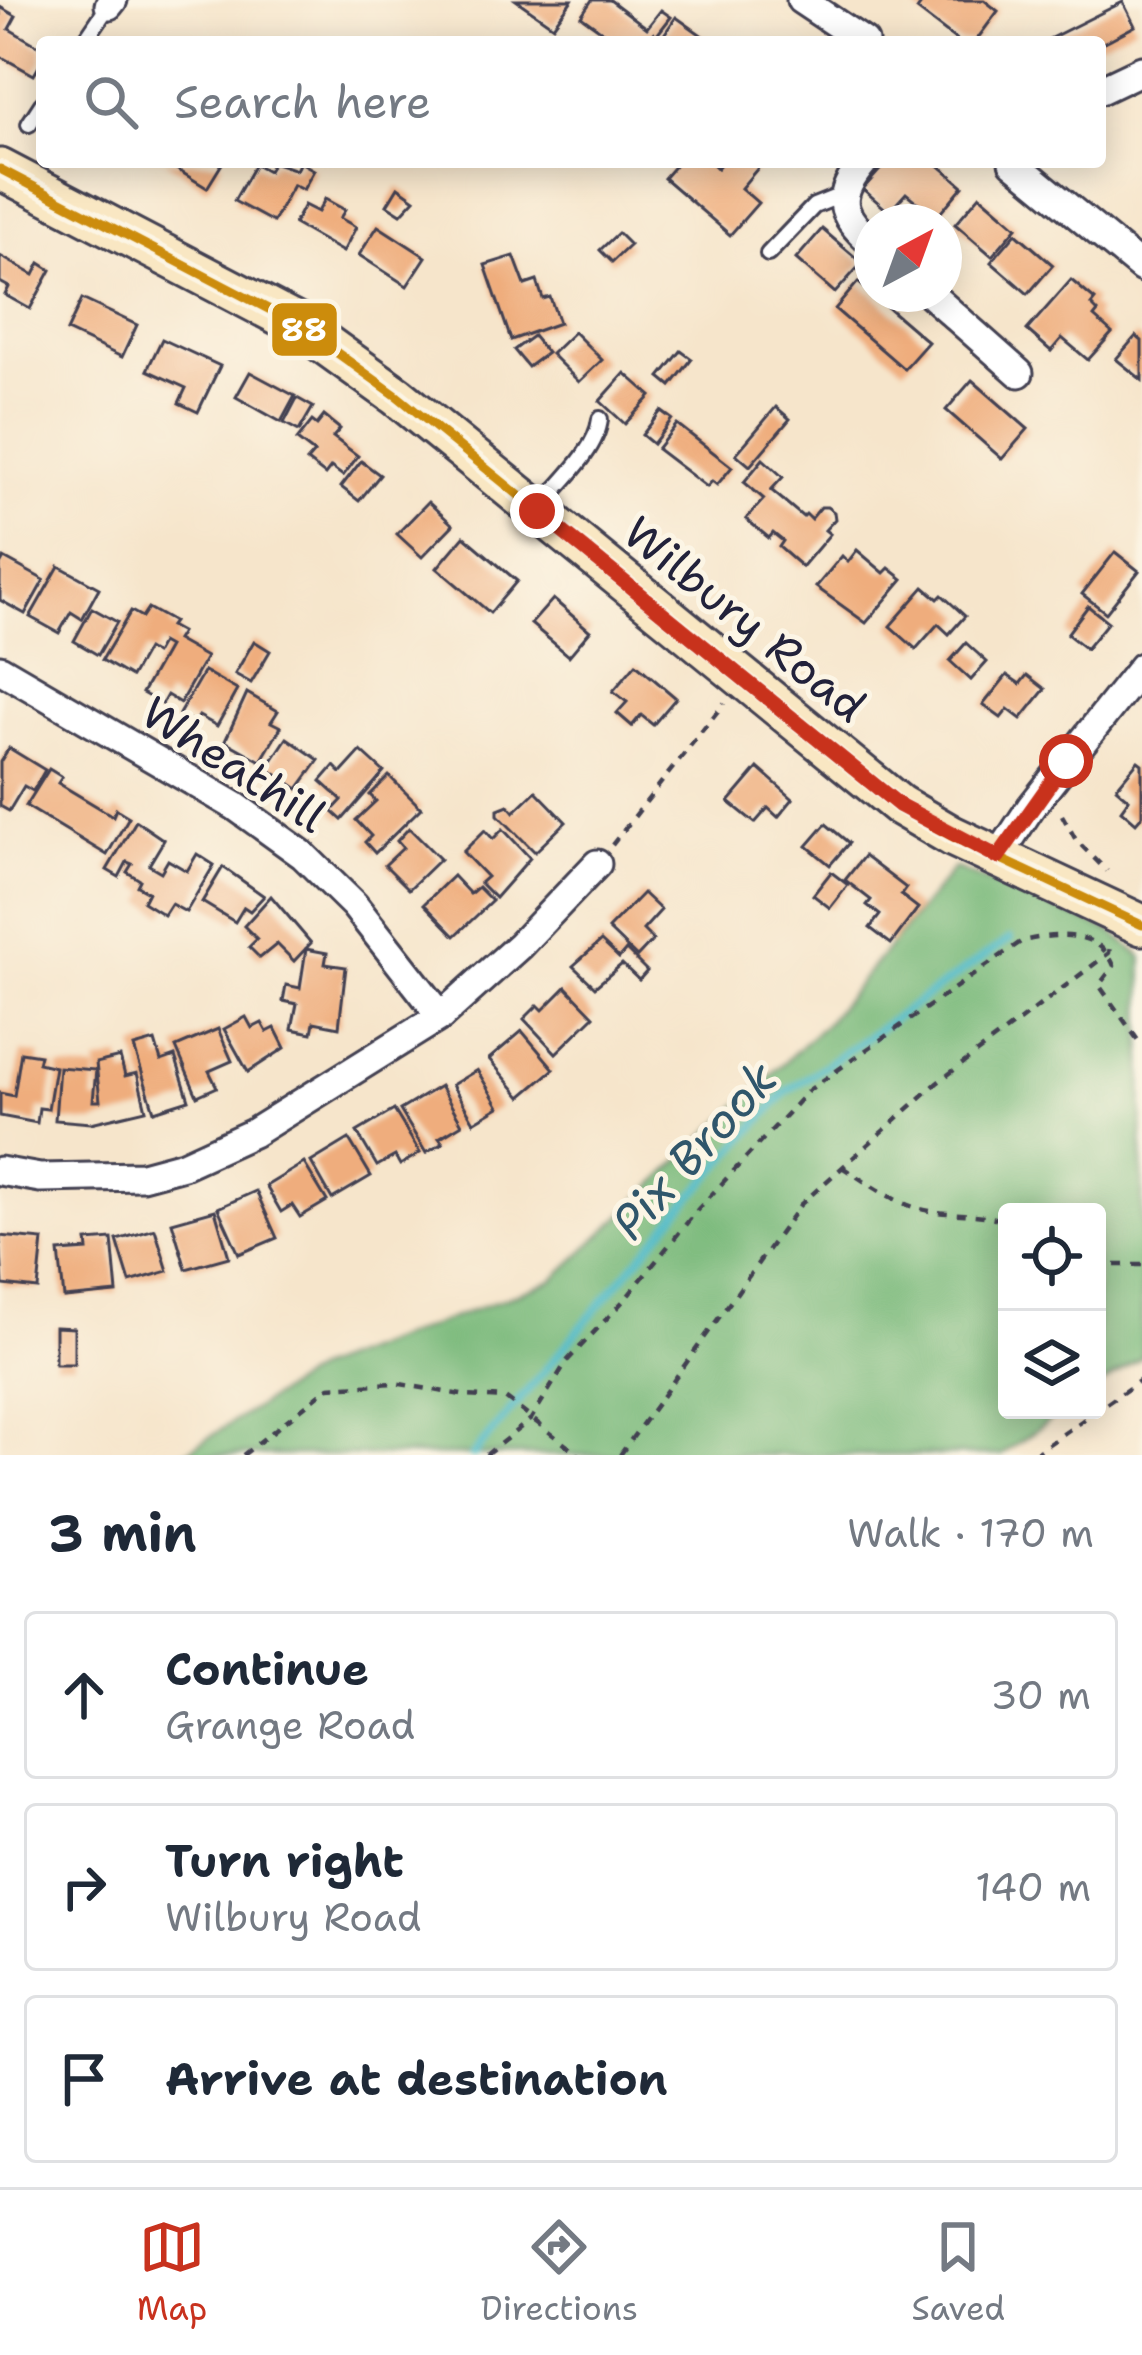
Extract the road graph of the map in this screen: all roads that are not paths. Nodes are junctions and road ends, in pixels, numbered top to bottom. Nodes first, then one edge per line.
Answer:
1 (802, 0) edge
2 (111, 3) edge
3 (88, 36) edge
4 (855, 36) edge
5 (1142, 70) edge
6 (1106, 87) edge
7 (36, 113) edge
8 (29, 124) dead end
9 (860, 168) edge
10 (1021, 168) edge
11 (0, 170) edge
12 (844, 194) junction
13 (854, 223) edge
14 (768, 254) dead end
15 (1142, 268) edge
16 (950, 312) edge
17 (1019, 373) dead end
18 (600, 418) dead end
19 (537, 511) junction
20 (1142, 667) edge
21 (0, 669) edge
22 (998, 857) junction
23 (597, 864) road end
24 (1127, 929) edge
25 (441, 1016) junction
26 (0, 1171) edge

1 - 4 street
2 - 3 lane
5 - 6 street
7 - 8 lane
9 - 12 street
10 - 15 street
11 - 19 street, Wilbury Road
12 - 13 street
12 - 14 lane
16 - 17 street
18 - 19 lane
19 - 22 street, Wilbury Road
20 - 22 street
21 - 25 street, Wheathill
22 - 24 street, Wilbury Road
23 - 25 street
25 - 26 street

